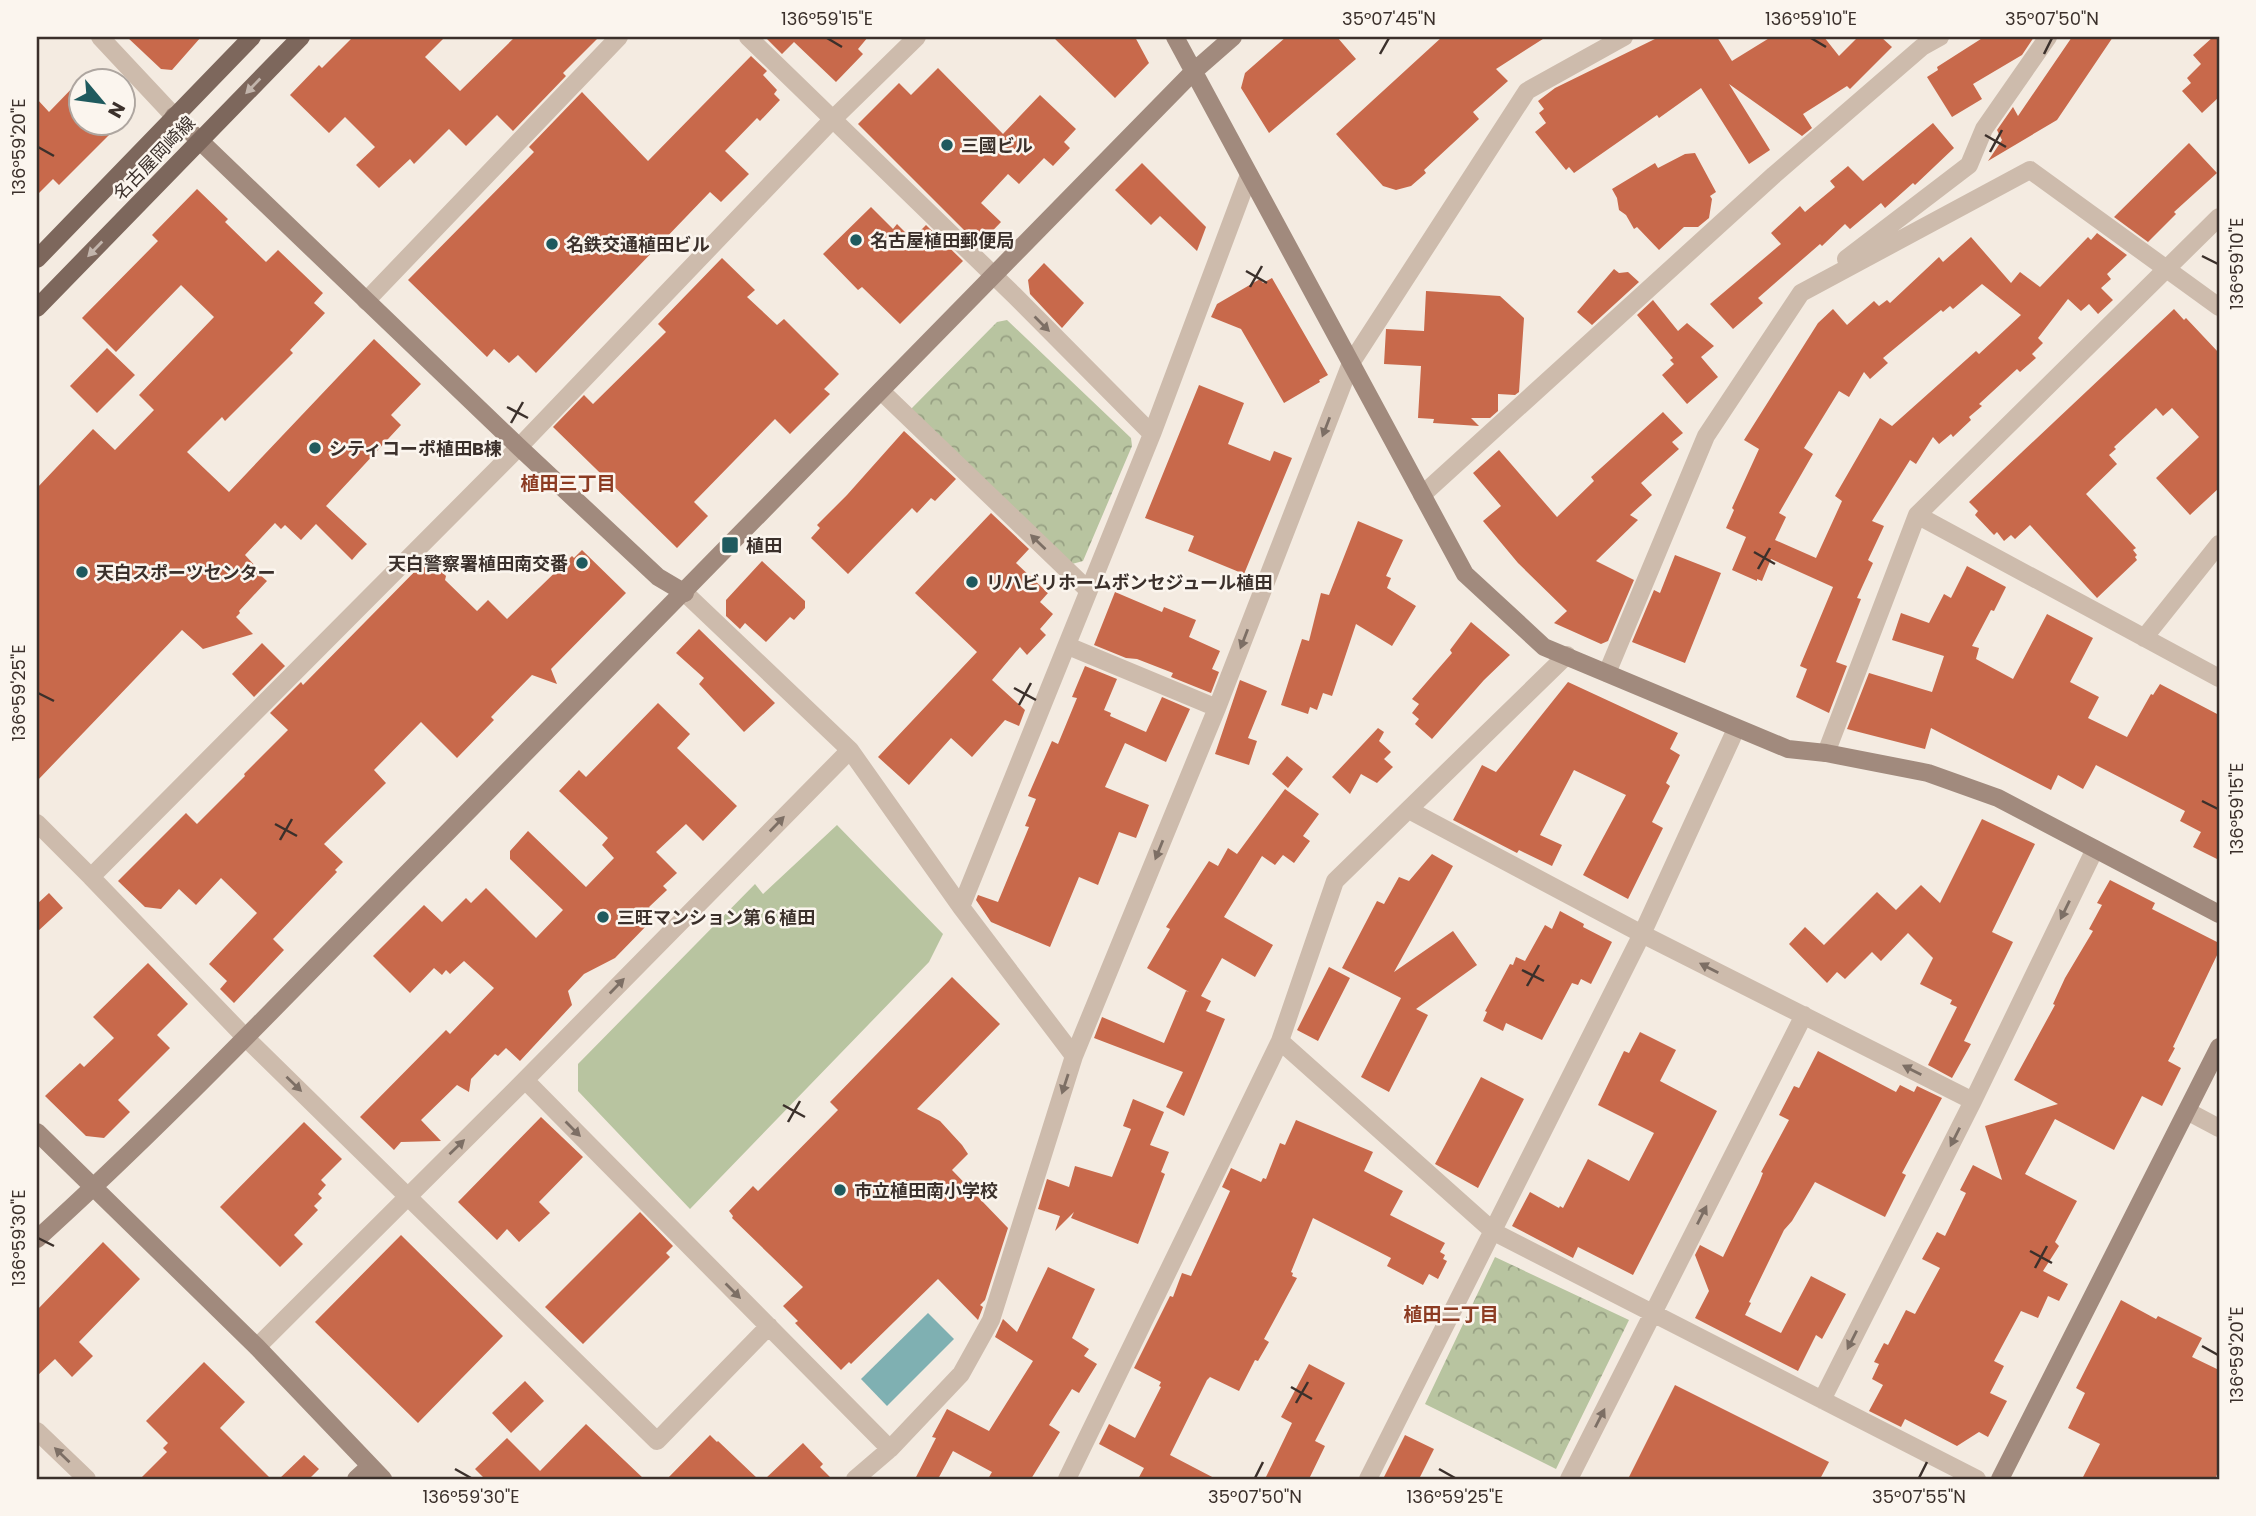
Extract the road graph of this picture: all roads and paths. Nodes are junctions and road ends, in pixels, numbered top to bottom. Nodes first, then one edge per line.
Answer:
1 (100, 37) edge
2 (252, 37) edge
3 (301, 37) edge
4 (619, 37) edge
5 (748, 37) edge
6 (917, 37) edge
7 (1175, 37) edge
8 (1233, 37) edge
9 (1624, 37) edge
10 (1940, 37) edge
11 (2048, 37) edge
12 (1193, 72) junction
13 (174, 116) junction
14 (832, 120) junction
15 (199, 141) junction
16 (1249, 175) junction
17 (2219, 217) edge
18 (37, 259) edge
19 (2166, 269) junction
20 (994, 276) junction
21 (1801, 293) junction
22 (366, 301) junction
23 (2219, 307) edge
24 (37, 308) edge
25 (1351, 363) junction
26 (881, 391) junction
27 (1152, 434) junction
28 (519, 447) junction
29 (1422, 495) junction
30 (1917, 515) junction
31 (2219, 544) edge
32 (1087, 589) junction
33 (685, 593) junction
34 (2144, 638) junction
35 (1068, 646) junction
36 (1567, 655) junction
37 (1607, 673) junction
38 (2219, 678) edge
39 (1217, 708) junction
40 (1736, 729) junction
41 (850, 750) junction
42 (1826, 753) junction
43 (1409, 810) junction
44 (37, 823) edge
45 (2095, 849) junction
46 (91, 877) junction
47 (961, 907) junction
48 (2219, 914) edge
49 (1642, 934) junction
50 (1804, 1015) junction
51 (245, 1037) junction
52 (1280, 1041) junction
53 (2219, 1047) edge
54 (1074, 1056) junction
55 (525, 1080) junction
56 (1973, 1101) junction
57 (2187, 1111) junction
58 (2219, 1128) edge
59 (37, 1132) edge
60 (94, 1188) junction
61 (408, 1195) junction
62 (1494, 1232) junction
63 (37, 1239) edge
64 (1653, 1313) junction
65 (769, 1326) junction
66 (257, 1347) junction
67 (1822, 1400) junction
68 (37, 1431) edge
69 (890, 1449) junction
70 (370, 1466) junction
71 (86, 1479) edge
72 (356, 1479) edge
73 (383, 1479) edge
74 (855, 1479) edge
75 (1067, 1479) edge
76 (1368, 1479) edge
77 (1569, 1479) edge
78 (1977, 1479) edge
79 (2000, 1479) edge

1 - 13 street
2 - 13 main road, 名古屋岡崎線
3 -> 15 main road, 名古屋岡崎線
4 - 22 street
5 - 14 street
6 - 14 street
7 - 12 street
8 - 12 street
9 - 25 street
10 - 29 street
11 - 21 street
12 - 16 street
12 - 20 street
13 - 15 street
13 - 18 main road, 名古屋岡崎線
14 - 20 street
14 - 28 street
15 - 22 street
15 -> 24 main road, 名古屋岡崎線
16 - 25 street
16 - 27 street
17 - 19 street
19 - 21 street
19 - 23 street
19 - 30 street
20 - 26 street
20 -> 27 street
21 - 37 street
22 - 28 street
25 - 29 street
25 -> 39 street
32 -> 26 street
26 - 33 street
27 - 32 street
28 - 33 street
28 - 46 street
29 - 36 street
30 - 34 street
30 - 42 street
31 - 34 street
32 - 35 street
33 - 41 street
33 - 51 street
34 - 38 street
35 - 39 street
35 - 47 street
36 - 37 street
36 - 43 street
37 - 40 street
39 -> 54 street
40 - 42 street
40 - 49 street
41 - 47 street
55 -> 41 street
42 - 45 street
43 - 49 street
43 - 52 street
44 - 46 street
45 - 48 street
45 -> 56 street
46 - 51 street
47 - 54 street
50 -> 49 street
49 - 62 street
56 -> 50 street
64 -> 50 street
51 - 60 street
51 -> 61 street
52 - 62 street
52 - 75 street
53 - 57 street
54 -> 69 street
61 -> 55 street
55 -> 65 street
56 -> 67 street
57 - 58 street
57 - 79 street
59 - 60 street
60 - 63 street
60 - 66 street
61 - 65 street
61 - 66 street
62 - 64 street
62 - 76 street
64 - 67 street
77 -> 64 street
65 - 69 street
66 - 70 street
67 - 78 street
71 -> 68 street
69 - 74 street
70 - 72 street
70 - 73 street

